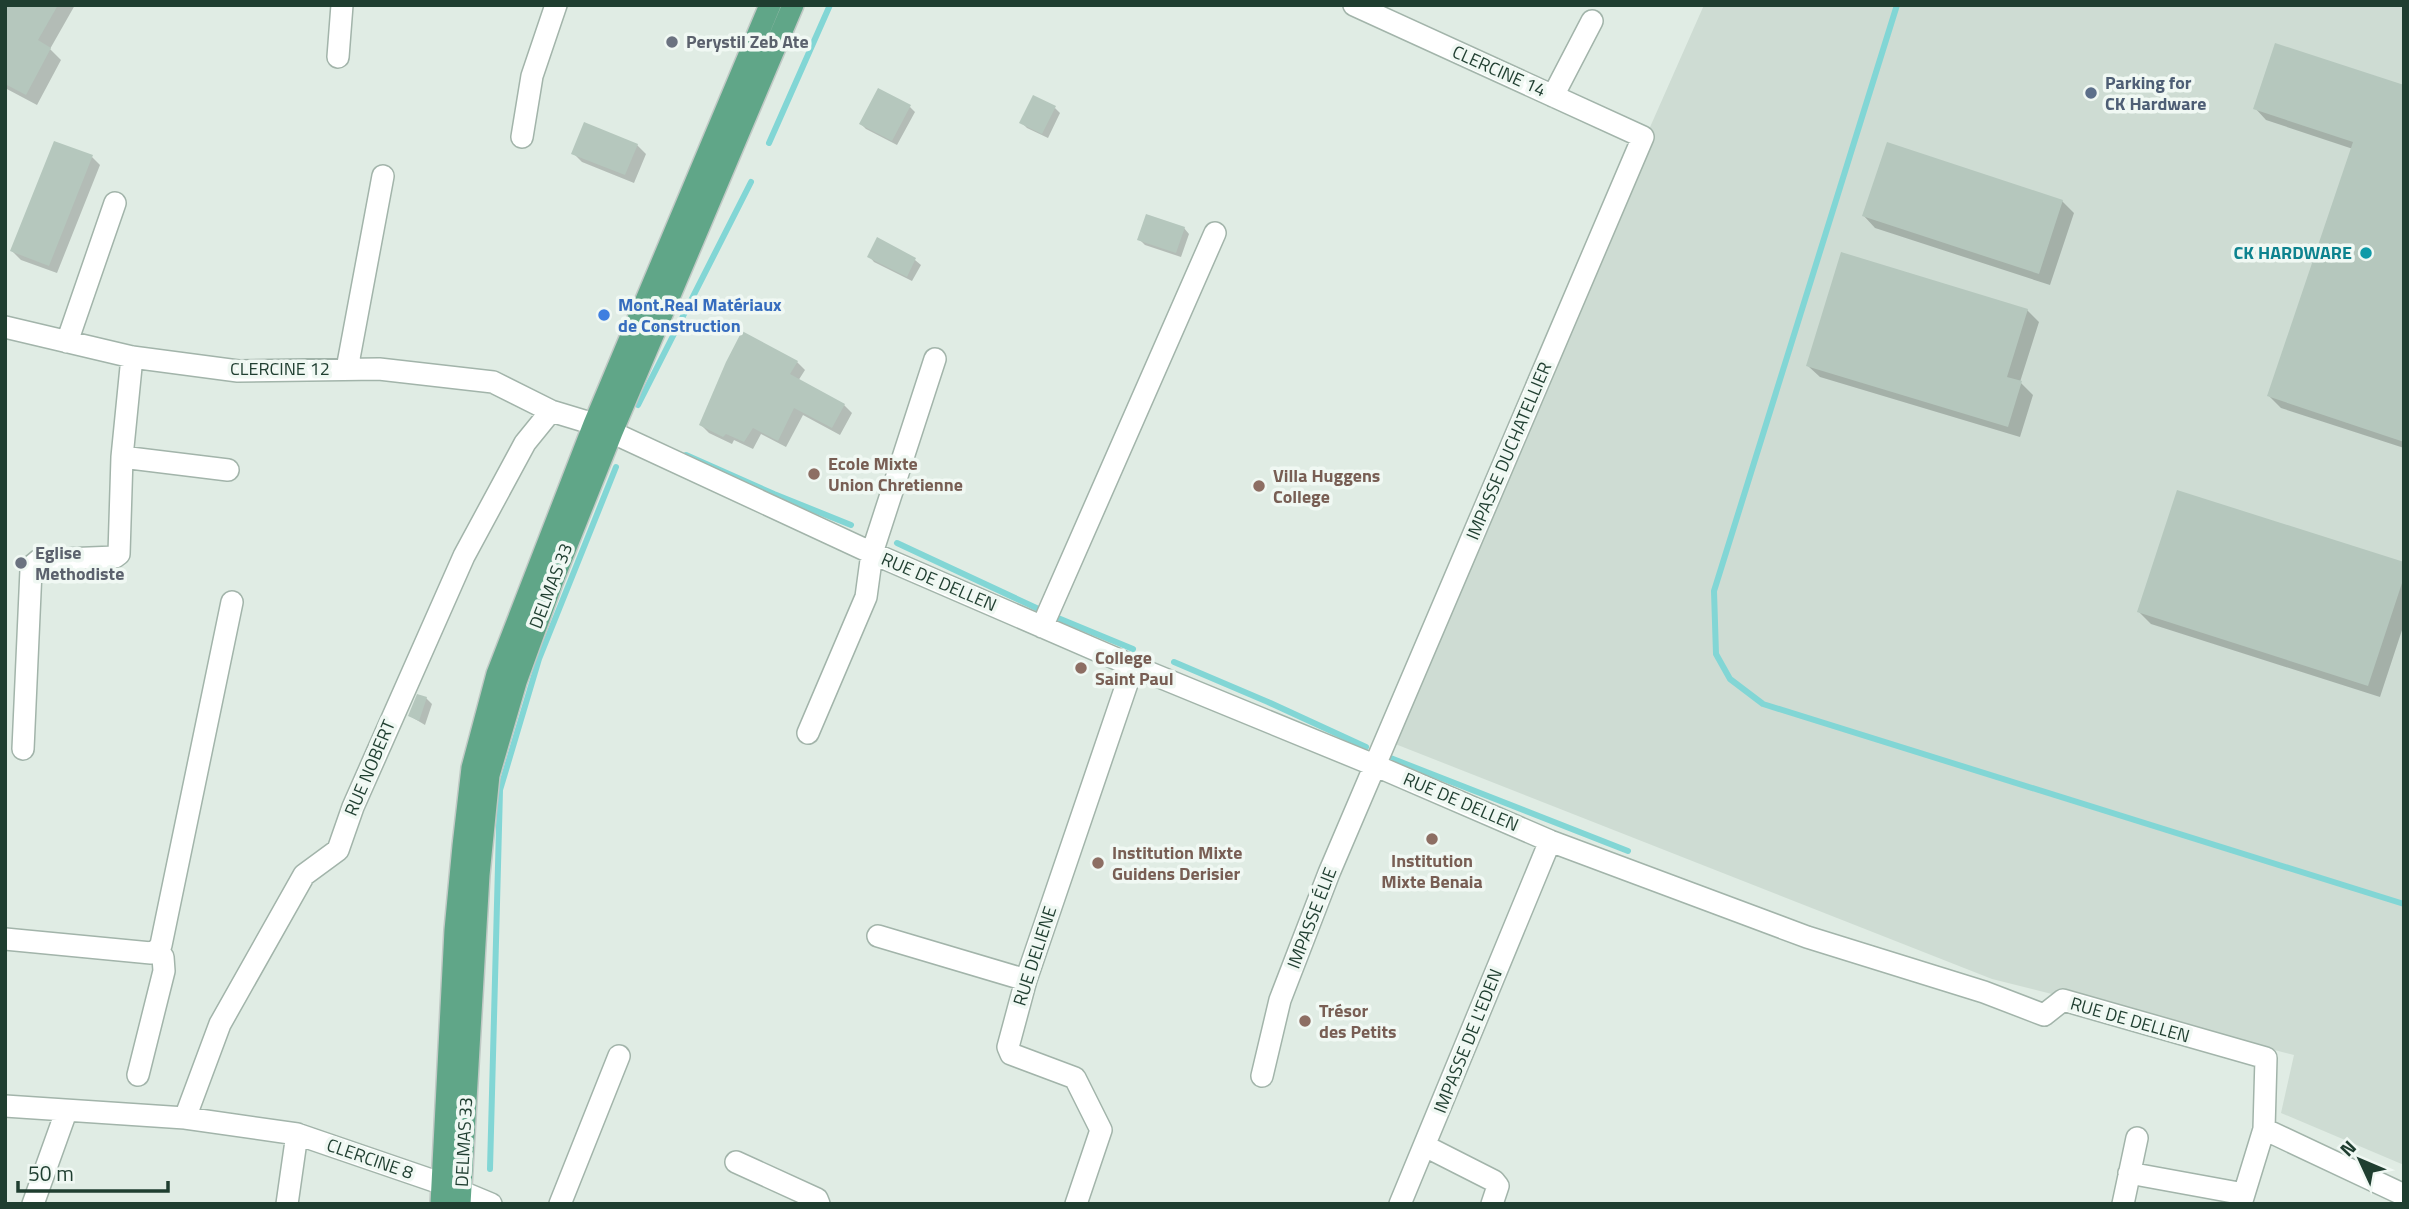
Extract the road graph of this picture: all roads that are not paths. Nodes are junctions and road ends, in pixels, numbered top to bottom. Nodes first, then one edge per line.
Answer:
1 (342, 5) edge
2 (556, 5) edge
3 (770, 5) edge
4 (793, 5) edge
5 (1354, 5) edge
6 (1592, 21) dead end
7 (338, 57) dead end
8 (1553, 96) junction
9 (1643, 136) joint
10 (522, 137) dead end
11 (383, 176) dead end
12 (115, 203) dead end
13 (1215, 233) dead end
14 (5, 327) edge
15 (67, 342) junction
16 (132, 357) junction
17 (935, 359) dead end
18 (347, 369) junction
19 (551, 411) junction
20 (603, 428) junction
21 (122, 457) junction
22 (228, 470) dead end
23 (872, 553) junction
24 (232, 602) dead end
25 (1042, 626) junction
26 (1133, 666) junction
27 (808, 733) dead end
28 (23, 749) dead end
29 (1374, 765) junction
30 (1550, 841) junction
31 (878, 936) dead end
32 (5, 939) edge
33 (157, 950) junction
34 (1026, 980) junction
35 (619, 1056) dead end
36 (138, 1075) dead end
37 (1262, 1076) dead end
38 (5, 1106) edge
39 (66, 1112) junction
40 (185, 1118) junction
41 (2264, 1129) junction
42 (297, 1134) junction
43 (2137, 1138) dead end
44 (1425, 1146) junction
45 (736, 1162) dead end
46 (2129, 1173) junction
47 (2404, 1195) edge
48 (451, 1196) edge
49 (2243, 1199) edge
50 (33, 1204) edge
51 (287, 1204) edge
52 (491, 1204) edge
53 (560, 1204) edge
54 (819, 1204) edge
55 (1076, 1204) edge
56 (1400, 1204) edge
57 (1492, 1204) edge
58 (2123, 1204) edge

1 - 7 street
2 - 10 street
3 - 20 main road, DELMAS 33
4 - 20 main road, DELMAS 33
5 - 8 street, CLERCINE 14
6 - 8 street
8 - 9 street, CLERCINE 14
9 - 29 street, IMPASSE DUCHATELLIER
11 - 18 street
12 - 15 street
13 - 25 street
14 - 15 street, CLERCINE 12
15 - 16 street, CLERCINE 12
16 - 18 street, CLERCINE 12
16 - 21 street
17 - 23 street
18 - 19 street, CLERCINE 12
19 - 20 street, CLERCINE 12
19 - 40 street, RUE NOBERT
20 - 23 street, RUE DE DELLEN
20 - 48 main road, DELMAS 33
21 - 22 street
21 - 28 street
23 - 25 street, RUE DE DELLEN
23 - 27 street
24 - 33 street
25 - 26 street, RUE DE DELLEN
26 - 29 street, RUE DE DELLEN
26 - 34 street, RUE DELIENE
29 - 30 street, RUE DE DELLEN
29 - 37 street, IMPASSE ÉLIE
30 - 41 street, RUE DE DELLEN
30 - 44 street, IMPASSE DE L'EDEN
31 - 34 street
32 - 33 street
33 - 36 street
34 - 55 street, RUE DELIENE
35 - 53 street
38 - 39 street, CLERCINE 8
39 - 40 street, CLERCINE 8
39 - 50 street
40 - 42 street, CLERCINE 8
41 - 47 street
41 - 49 street
42 - 48 street, CLERCINE 8
42 - 51 street
43 - 46 street
44 - 56 street, IMPASSE DE L'EDEN
44 - 57 street
45 - 54 street
46 - 49 street
46 - 58 street
48 - 52 street, CLERCINE 8

